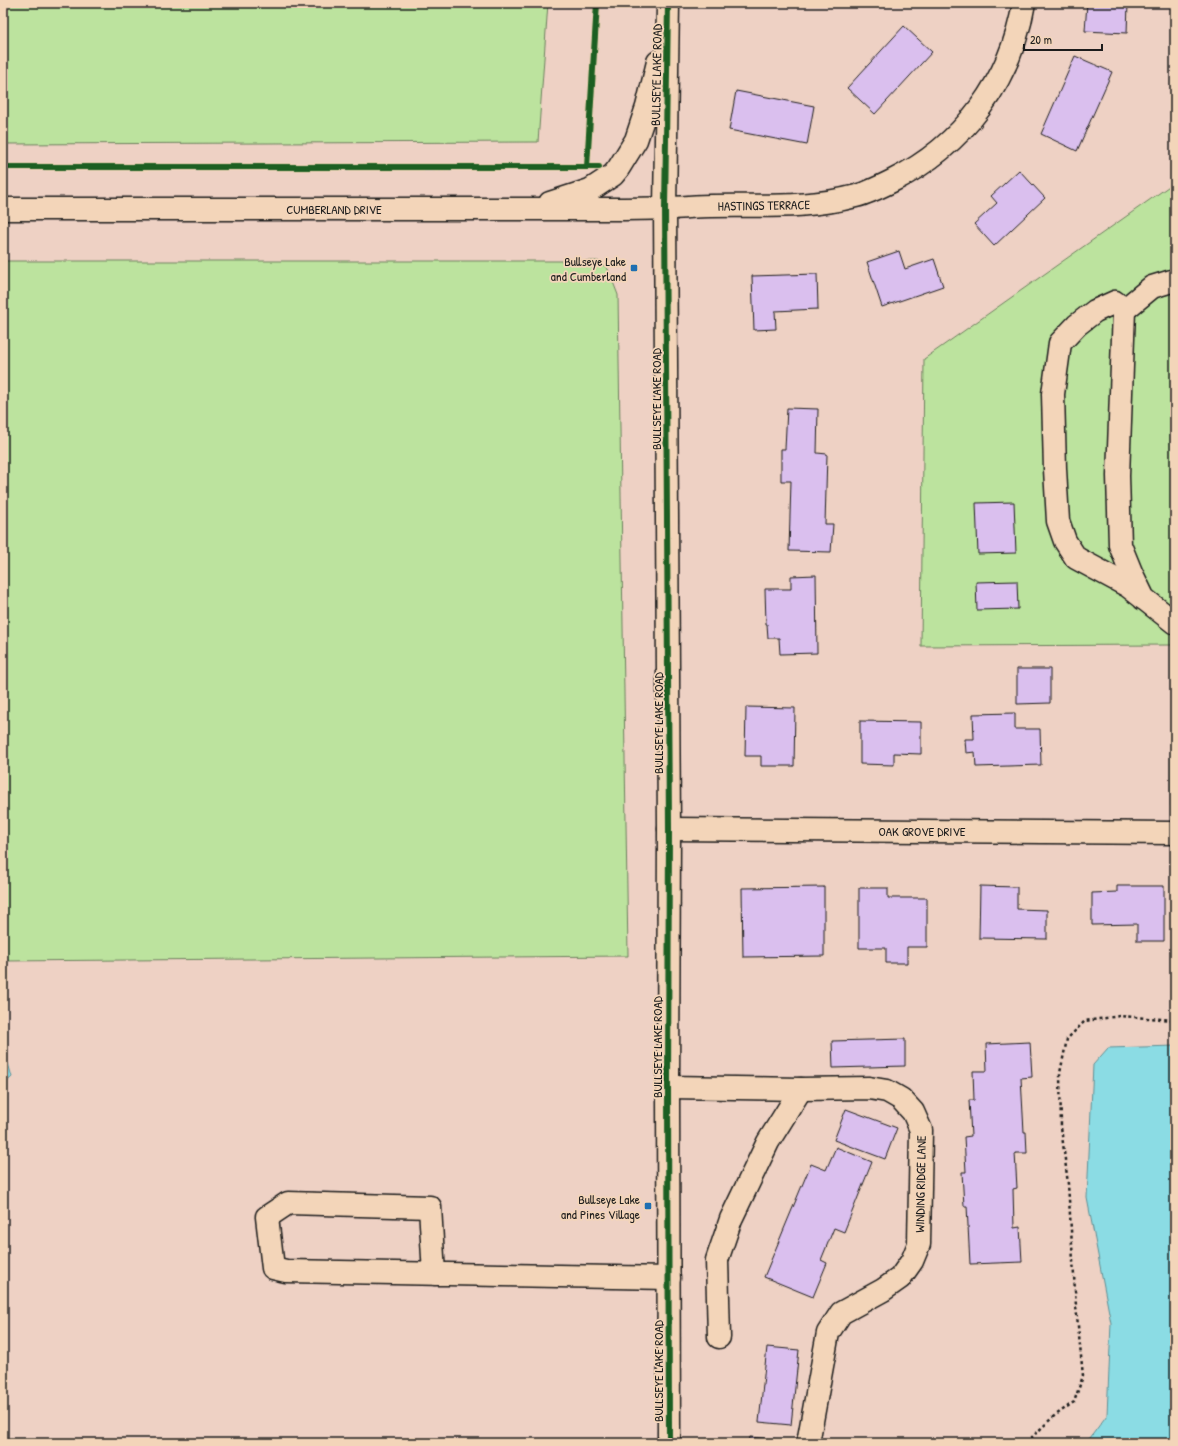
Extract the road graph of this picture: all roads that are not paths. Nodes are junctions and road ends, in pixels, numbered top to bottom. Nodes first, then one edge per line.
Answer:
1 (668, 3) edge
2 (1024, 3) edge
3 (668, 26) junction
4 (665, 208) junction
5 (3, 209) edge
6 (532, 209) junction
7 (1175, 280) edge
8 (1124, 310) junction
9 (1144, 599) junction
10 (1175, 623) edge
11 (669, 829) junction
12 (1175, 833) edge
13 (668, 1088) junction
14 (801, 1090) junction
15 (434, 1274) junction
16 (669, 1278) junction
17 (719, 1337) dead end
18 (669, 1443) edge
19 (808, 1443) edge

1 - 3 street, BULLSEYE LAKE ROAD
2 - 4 street, HASTINGS TERRACE
3 - 4 street, BULLSEYE LAKE ROAD
3 - 6 street
4 - 6 street, CUMBERLAND DRIVE
4 - 11 street, BULLSEYE LAKE ROAD
5 - 6 street, CUMBERLAND DRIVE
7 - 8 street
8 - 9 street
8 - 9 street
9 - 10 street
11 - 12 street, OAK GROVE DRIVE
11 - 13 street, BULLSEYE LAKE ROAD
13 - 14 street, WINDING RIDGE LANE
13 - 16 street, BULLSEYE LAKE ROAD
14 - 17 street
14 - 19 street, WINDING RIDGE LANE
15 - 15 street
15 - 16 street
16 - 18 street, BULLSEYE LAKE ROAD

